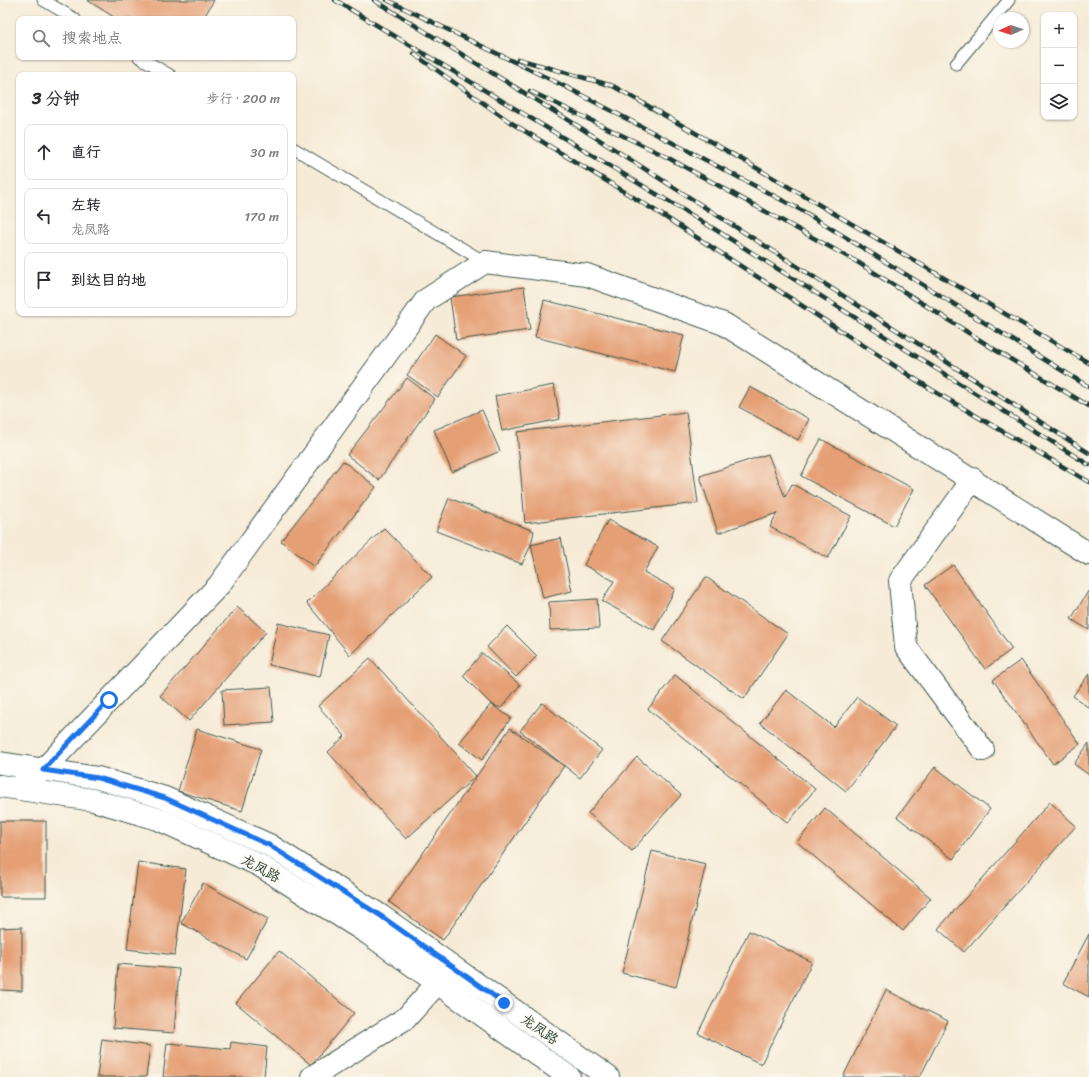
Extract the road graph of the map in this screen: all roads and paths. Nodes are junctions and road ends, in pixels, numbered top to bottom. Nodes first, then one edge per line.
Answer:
1 (43, 0) edge
2 (1009, 0) edge
3 (70, 16) edge
4 (145, 60) edge
5 (956, 64) dead end
6 (165, 72) edge
7 (296, 150) edge
8 (485, 262) junction
9 (972, 479) junction
10 (1089, 554) edge
11 (983, 750) dead end
12 (0, 763) edge
13 (43, 770) junction
14 (9, 787) edge
15 (452, 966) junction
16 (439, 984) junction
17 (312, 1077) edge
18 (569, 1077) edge
19 (608, 1077) edge

1 - 3 lane
2 - 5 lane
4 - 6 lane
7 - 8 lane
8 - 9 street
8 - 13 street
9 - 10 street
9 - 11 street
12 - 13 street, 龙凤路
13 - 14 street
13 - 15 street, 龙凤路
14 - 16 street, 龙凤路
15 - 16 street
15 - 19 street, 龙凤路
16 - 17 street
16 - 18 street, 龙凤路

